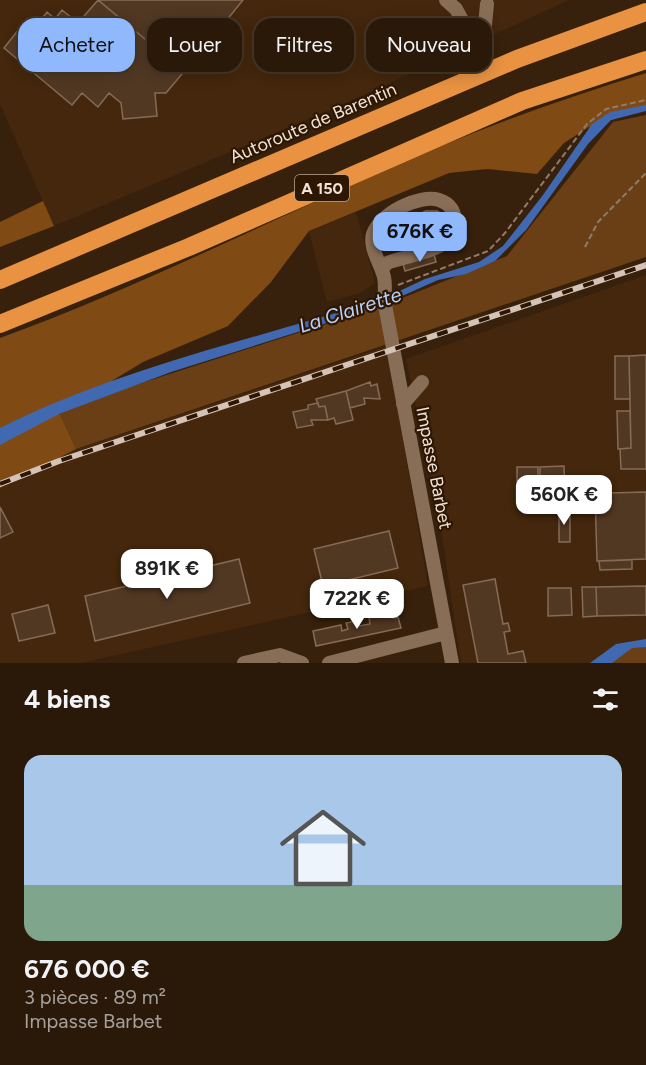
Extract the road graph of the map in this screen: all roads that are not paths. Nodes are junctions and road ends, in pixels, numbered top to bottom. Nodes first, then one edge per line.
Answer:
1 (446, 0) edge
2 (487, 4) dead end
3 (646, 12) edge
4 (646, 60) edge
5 (0, 280) edge
6 (384, 288) junction
7 (0, 324) edge
8 (422, 382) dead end
9 (403, 404) junction
10 (446, 633) junction
11 (244, 663) edge
12 (302, 663) edge
13 (329, 663) edge
14 (452, 663) edge

1 - 2 street
3 - 5 highway, Autoroute de Barentin / A 150
4 - 7 highway, A 150
6 - 6 street, Impasse Barbet
6 - 9 street, Impasse Barbet
8 - 9 street
9 - 10 street, Impasse Barbet
10 - 13 street
10 - 14 street, Impasse Barbet
11 - 12 street

